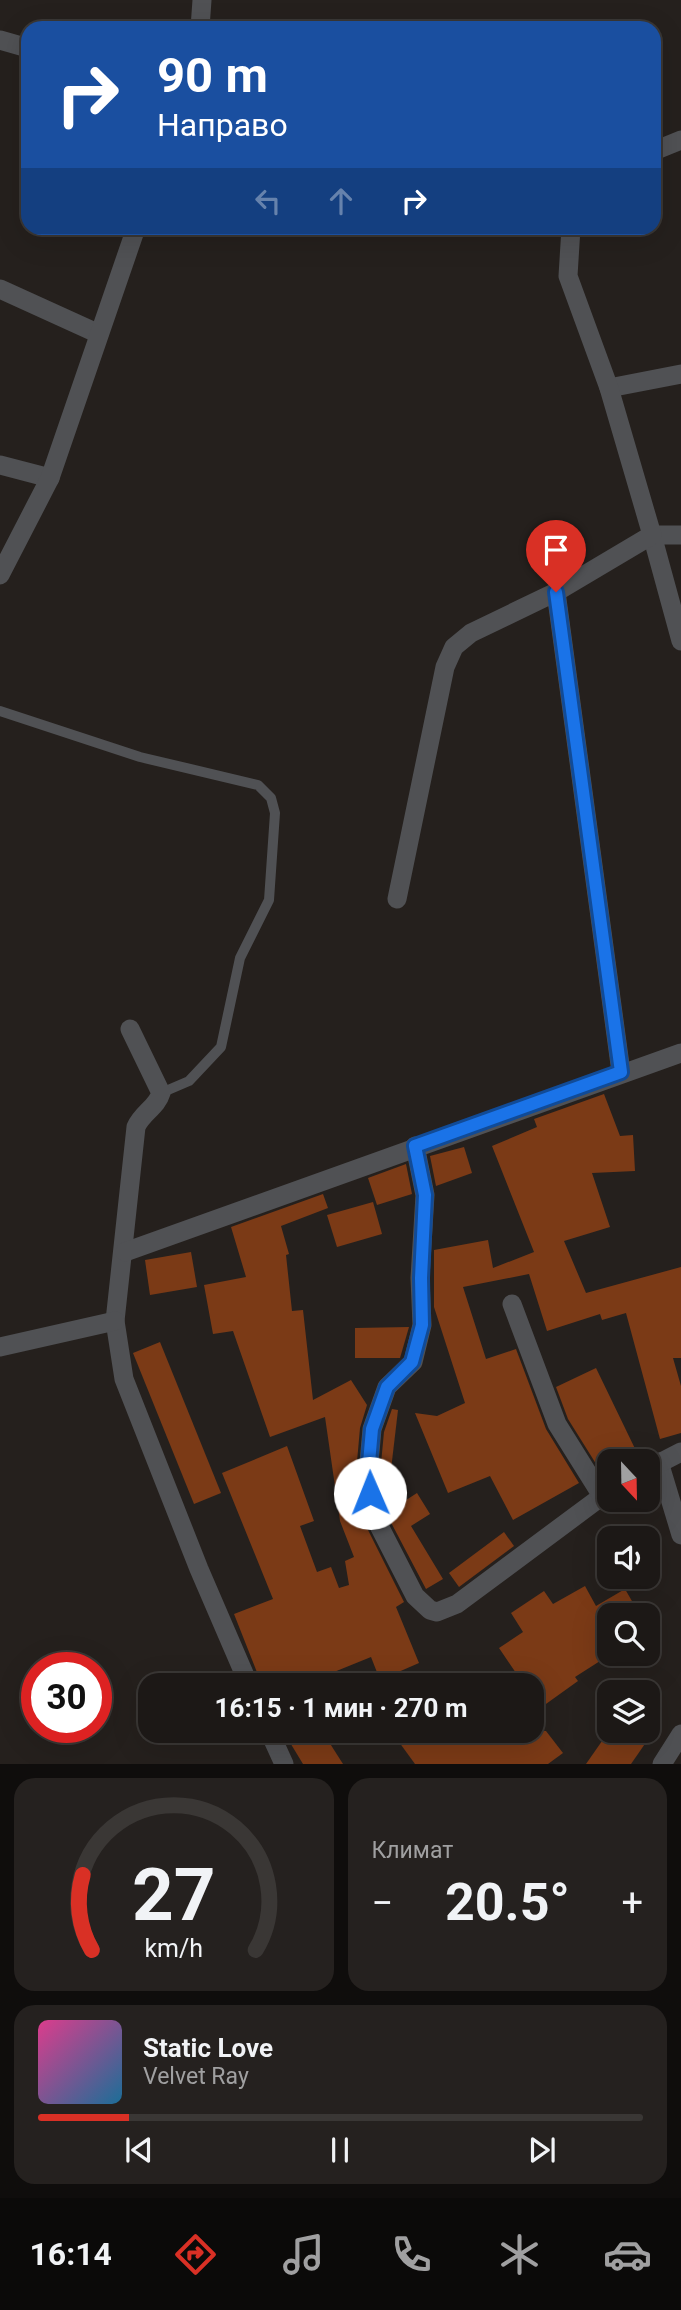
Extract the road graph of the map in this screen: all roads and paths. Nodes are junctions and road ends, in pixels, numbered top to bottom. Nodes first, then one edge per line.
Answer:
1 (202, 0) edge
2 (200, 21) edge
3 (0, 40) edge
4 (21, 46) edge
5 (681, 140) edge
6 (661, 148) edge
7 (134, 235) edge
8 (571, 235) edge
9 (0, 289) edge
10 (99, 334) junction
11 (681, 374) edge
12 (609, 388) junction
13 (0, 465) edge
14 (50, 478) junction
15 (681, 535) edge
16 (652, 536) junction
17 (0, 575) edge
18 (556, 592) junction
19 (681, 641) edge
20 (0, 711) edge
21 (397, 899) dead end
22 (130, 1029) dead end
23 (681, 1053) edge
24 (621, 1072) junction
25 (161, 1093) junction
26 (415, 1146) junction
27 (125, 1252) junction
28 (512, 1304) dead end
29 (115, 1321) junction
30 (0, 1348) edge
31 (681, 1452) edge
32 (660, 1462) edge
33 (597, 1482) edge
34 (660, 1482) edge
35 (597, 1500) edge
36 (681, 1535) edge
37 (244, 1673) edge
38 (681, 1734) edge
39 (274, 1743) edge
40 (284, 1764) edge
41 (662, 1764) edge

1 - 2 street
3 - 4 street
5 - 6 street
7 - 10 street
8 - 12 street
9 - 10 street
10 - 14 street
11 - 12 street
12 - 16 street
13 - 14 street
14 - 17 street
15 - 16 street
16 - 18 street
16 - 19 street
18 - 21 street
18 - 24 street
20 - 25 lane
22 - 25 street
23 - 24 street
24 - 26 street
25 - 27 street
26 - 27 street
26 - 35 street
27 - 29 street
28 - 33 street
29 - 30 street
29 - 37 street
31 - 32 street
34 - 36 street
38 - 41 street
39 - 40 street

